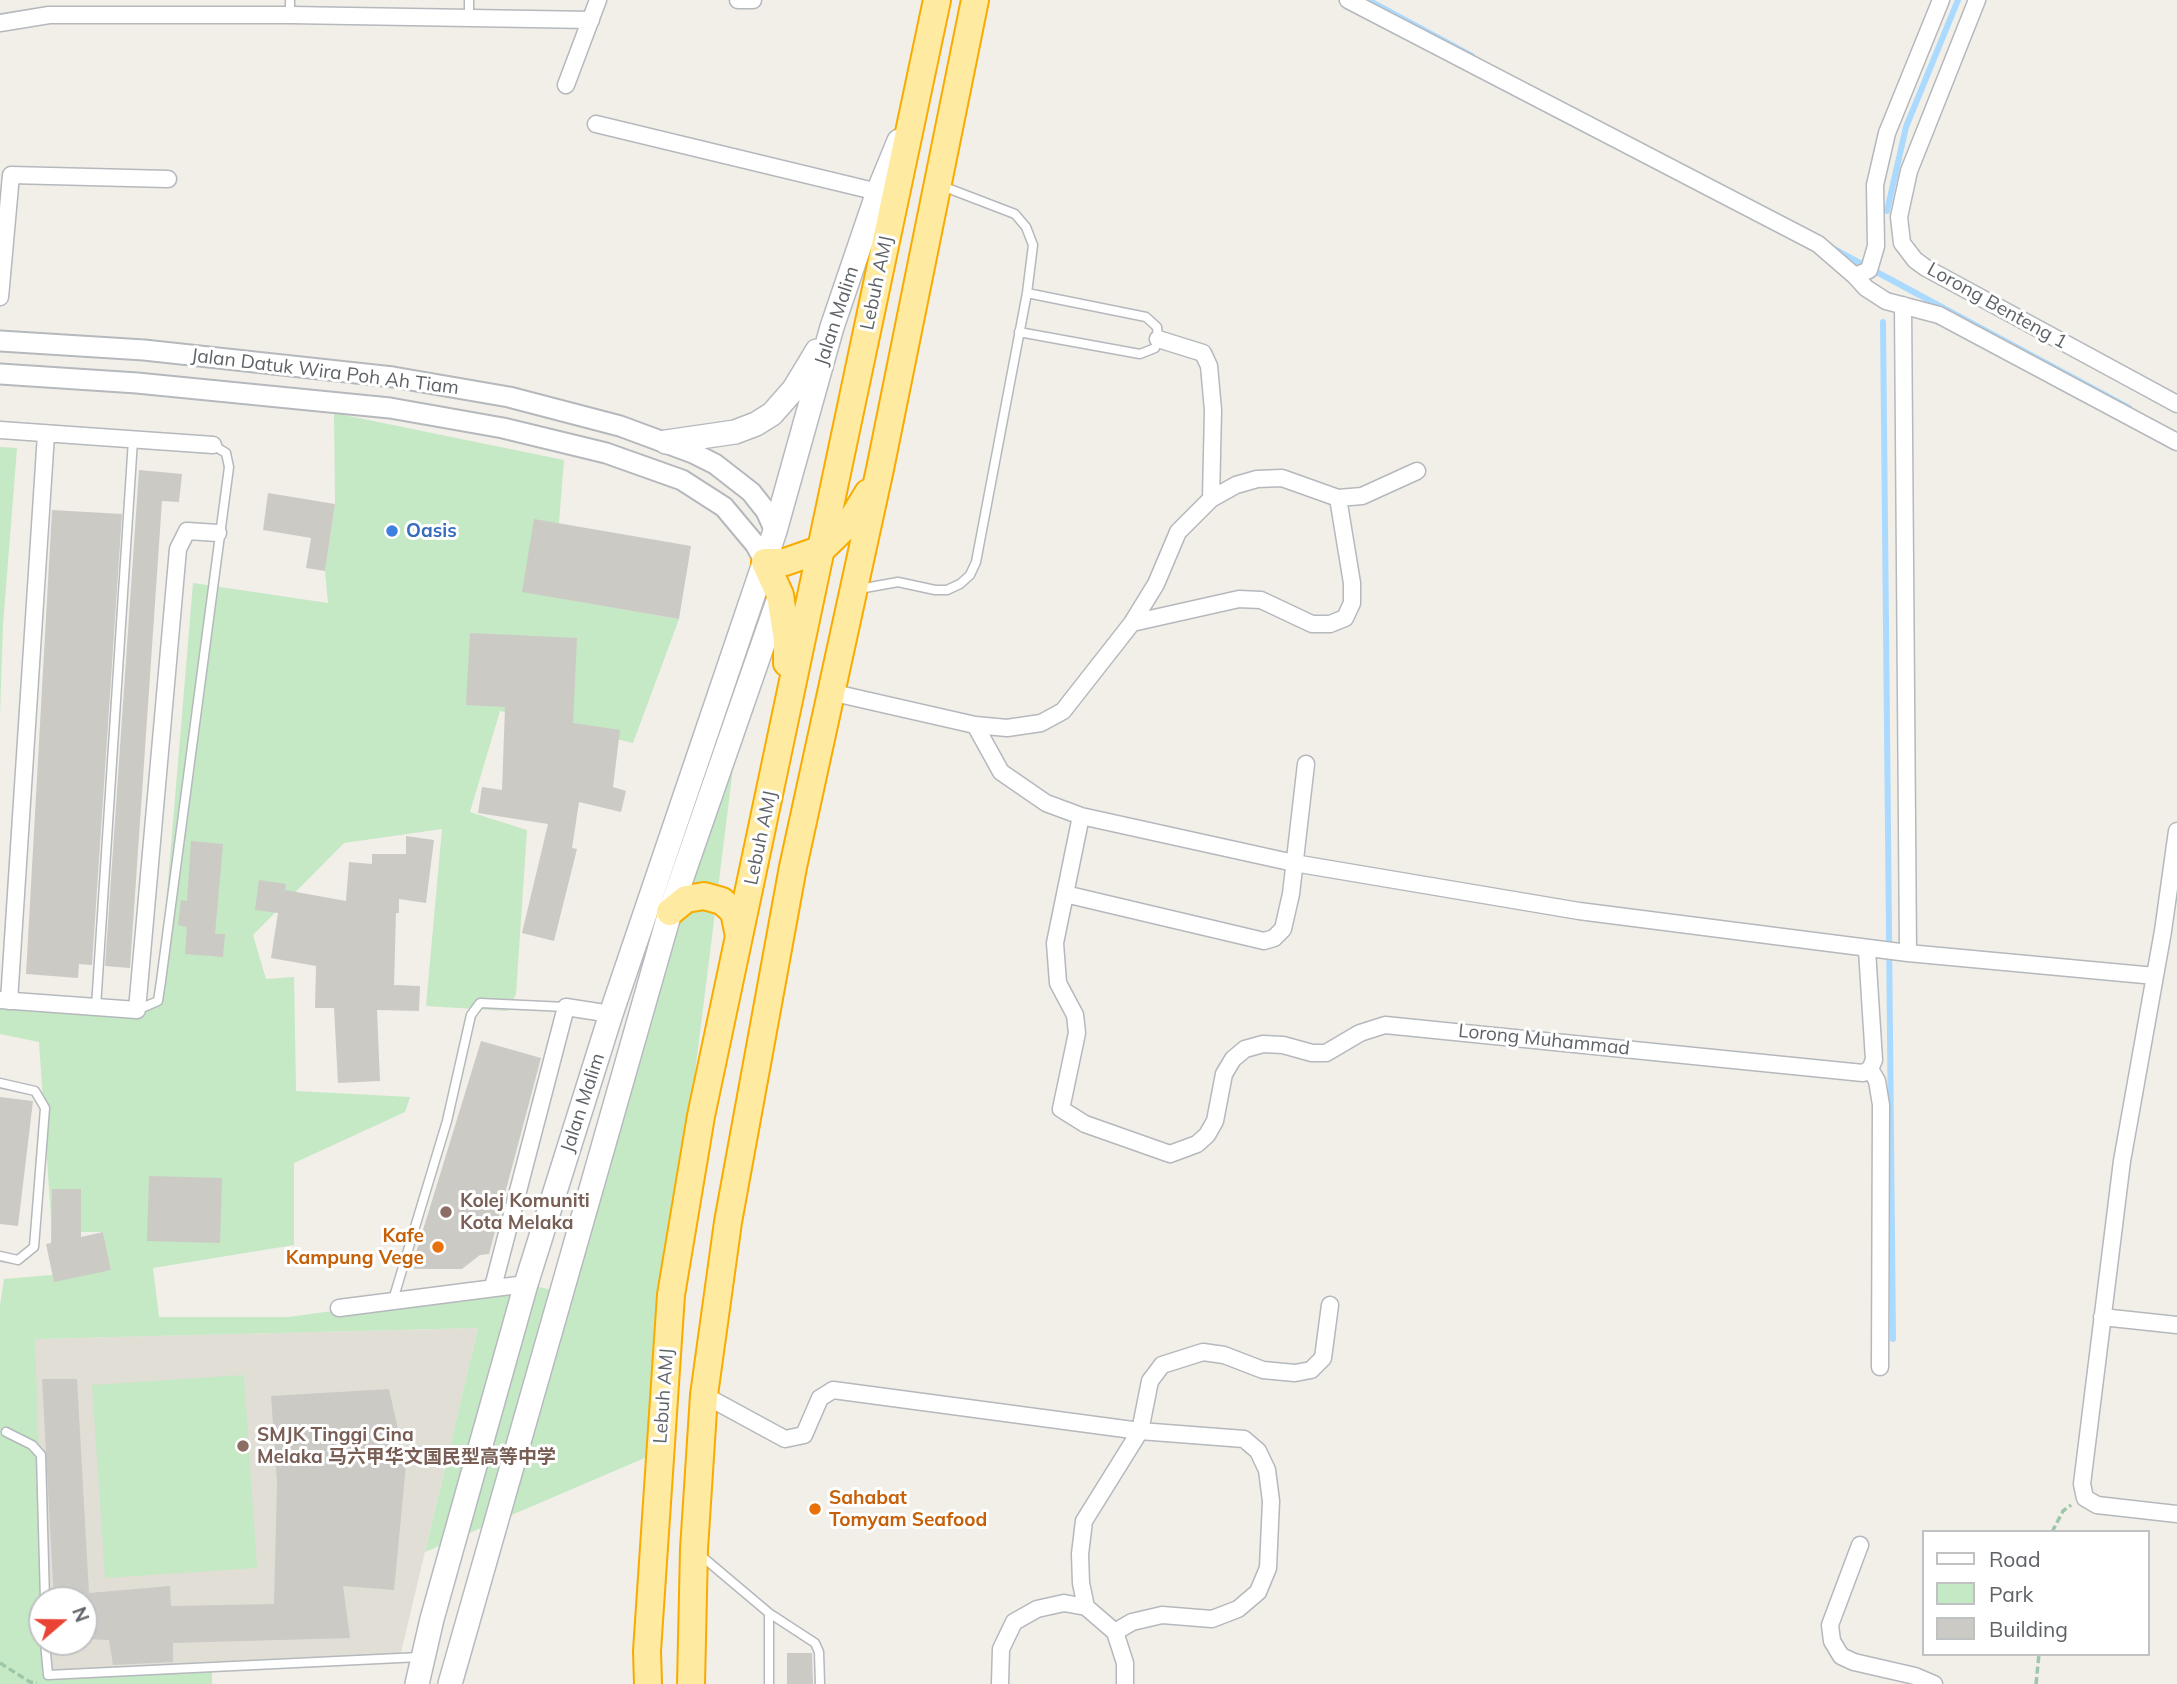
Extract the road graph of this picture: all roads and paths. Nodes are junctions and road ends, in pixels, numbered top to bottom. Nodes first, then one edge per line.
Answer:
1 (469, 0) edge
2 (598, 0) edge
3 (738, 0) edge
4 (752, 0) edge
5 (937, 0) edge
6 (975, 0) edge
7 (1348, 0) edge
8 (1941, 0) edge
9 (1977, 0) edge
10 (49, 8) edge
11 (289, 8) edge
12 (469, 18) junction
13 (590, 20) junction
14 (0, 23) edge
15 (566, 85) dead end
16 (914, 106) junction
17 (596, 124) dead end
18 (168, 180) dead end
19 (939, 185) junction
20 (878, 192) junction
21 (1898, 230) junction
22 (1876, 238) junction
23 (1862, 273) junction
24 (1027, 293) junction
25 (0, 297) edge
26 (1903, 305) junction
27 (832, 327) junction
28 (1019, 332) junction
29 (1158, 339) junction
30 (0, 341) edge
31 (0, 373) edge
32 (2177, 404) edge
33 (0, 430) edge
34 (46, 433) junction
35 (133, 439) junction
36 (666, 442) junction
37 (2177, 442) edge
38 (213, 445) joint
39 (880, 469) junction
40 (1417, 471) dead end
41 (1338, 498) junction
42 (1211, 499) junction
43 (775, 531) junction
44 (218, 533) junction
45 (822, 549) junction
46 (775, 562) junction
47 (853, 591) junction
48 (780, 596) junction
49 (1132, 624) junction
50 (830, 692) junction
51 (975, 725) junction
52 (1306, 764) dead end
53 (771, 785) junction
54 (1081, 816) junction
55 (2177, 831) edge
56 (1294, 863) junction
57 (1065, 894) junction
58 (670, 912) junction
59 (739, 945) junction
60 (1871, 951) junction
61 (1903, 953) junction
62 (2155, 976) junction
63 (4, 1000) edge
64 (96, 1007) junction
65 (566, 1007) junction
66 (137, 1010) junction
67 (611, 1014) junction
68 (1870, 1069) junction
69 (0, 1083) edge
70 (0, 1256) edge
71 (526, 1284) junction
72 (493, 1287) junction
73 (393, 1300) junction
74 (1330, 1305) dead end
75 (339, 1308) dead end
76 (2102, 1317) junction
77 (2177, 1325) edge
78 (1880, 1367) dead end
79 (704, 1395) junction
80 (1140, 1431) junction
81 (6, 1432) dead end
82 (2085, 1498) junction
83 (2177, 1514) edge
84 (2053, 1530) edge
85 (1860, 1545) dead end
86 (694, 1549) junction
87 (45, 1586) edge
88 (1086, 1607) junction
89 (769, 1613) junction
90 (1115, 1632) junction
91 (47, 1656) edge
92 (2039, 1656) edge
93 (424, 1657) junction
94 (0, 1663) edge
95 (48, 1675) junction
96 (417, 1684) edge
97 (450, 1684) edge
98 (648, 1684) edge
99 (691, 1684) edge
100 (769, 1684) edge
101 (820, 1684) edge
102 (1000, 1684) edge
103 (1125, 1684) edge
104 (1934, 1684) edge
105 (2036, 1684) edge

1 - 12 lane
2 - 13 street
3 - 4 street
5 - 16 highway, Lebuh AMJ
6 - 19 highway, Lebuh AMJ
7 - 23 street
8 - 22 street
9 - 21 street
10 - 11 street
10 - 14 street
11 - 12 street
12 - 13 street
13 - 15 street
16 - 20 main road, Jalan Malim
16 - 45 highway, Lebuh AMJ
17 - 20 street
18 - 25 street
19 - 24 lane
19 - 39 highway, Lebuh AMJ
20 - 27 main road, Jalan Malim
21 - 22 street
21 - 32 street, Lorong Benteng 1
22 - 23 street
23 - 26 street
24 - 28 lane
24 - 29 lane
26 - 37 street
26 - 61 street
27 - 36 main road
27 - 43 main road, Jalan Malim
28 - 29 lane
28 - 47 lane
29 - 42 street
30 - 36 street, Jalan Datuk Wira Poh Ah Tiam
31 - 46 street, Jalan Datuk Wira Poh Ah Tiam
33 - 34 street
34 - 35 street
34 - 63 street
35 - 38 street
35 - 64 lane
36 - 43 street, Jalan Datuk Wira Poh Ah Tiam
38 - 44 lane
39 - 45 highway
39 - 47 highway, Lebuh AMJ
40 - 41 street
41 - 42 street
41 - 49 street
42 - 49 street
43 - 46 main road
44 - 66 lane
44 - 66 street
45 - 46 highway
45 - 53 highway, Lebuh AMJ
46 - 48 highway
46 - 67 main road, Jalan Malim
47 - 50 highway, Lebuh AMJ
48 - 53 highway
48 - 58 main road, Jalan Malim
49 - 51 street
50 - 51 street
50 - 79 highway, Lebuh AMJ
51 - 54 street
52 - 56 street
53 - 59 highway, Lebuh AMJ
54 - 56 street
54 - 57 street
55 - 62 street
56 - 57 street
56 - 60 street
57 - 68 street, Lorong Muhammad
58 - 59 highway
58 - 97 main road, Jalan Malim
59 - 98 highway, Lebuh AMJ
60 - 61 street
60 - 68 street
61 - 62 street
62 - 76 street
63 - 64 street
64 - 66 street
65 - 67 street
65 - 72 street
65 - 73 lane
67 - 71 main road, Jalan Malim
68 - 78 street
69 - 70 lane
71 - 72 street
71 - 93 main road, Jalan Malim
72 - 73 street
73 - 75 street
74 - 80 street
76 - 77 street
76 - 82 street
79 - 80 street
79 - 86 highway, Lebuh AMJ
80 - 88 street
80 - 90 street
81 - 87 lane
82 - 83 street
82 - 84 path
85 - 104 street
86 - 89 lane
86 - 99 highway, Lebuh AMJ
88 - 90 street
88 - 102 street
89 - 100 lane
89 - 101 lane
90 - 103 street
91 - 95 lane
92 - 105 path
93 - 95 lane
93 - 96 main road, Jalan Malim
94 - 95 path

